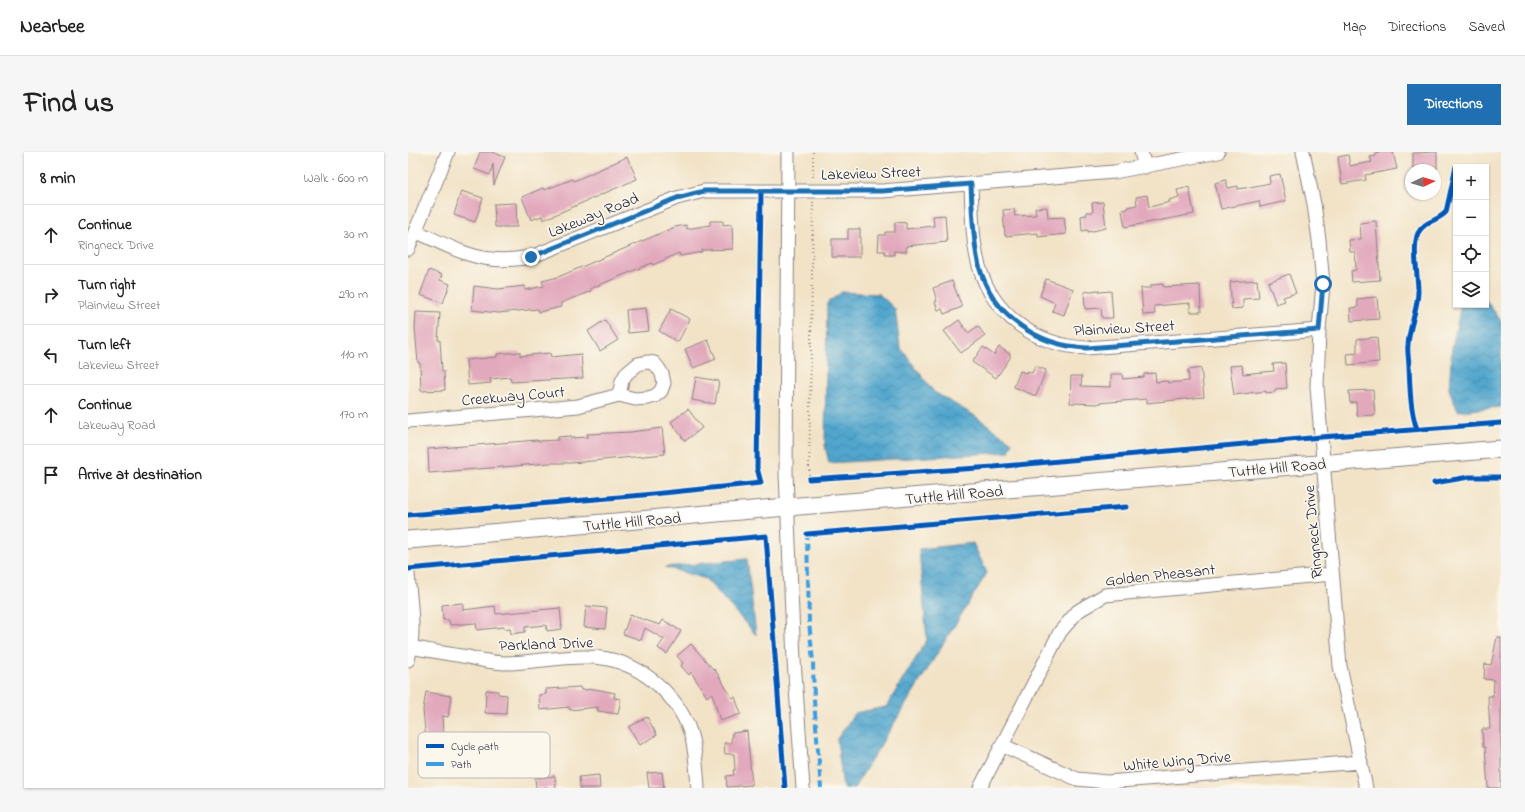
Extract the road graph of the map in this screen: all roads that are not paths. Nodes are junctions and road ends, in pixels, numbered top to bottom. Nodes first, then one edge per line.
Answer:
1 (448, 152) edge
2 (788, 152) edge
3 (1141, 152) edge
4 (1218, 152) edge
5 (1303, 152) edge
6 (1144, 167) junction
7 (971, 184) junction
8 (787, 191) junction
9 (415, 231) junction
10 (408, 248) edge
11 (1319, 330) junction
12 (619, 395) dead end
13 (408, 421) edge
14 (1501, 449) edge
15 (1323, 463) junction
16 (787, 507) junction
17 (408, 540) edge
18 (408, 574) edge
19 (1332, 574) junction
20 (409, 653) edge
21 (1002, 745) junction
22 (1361, 762) junction
23 (698, 788) edge
24 (803, 788) edge
25 (980, 788) edge
26 (1366, 788) edge

1 - 9 street
2 - 8 street
3 - 6 street
4 - 6 street, Lakeview Street
5 - 11 street, Ringneck Drive
6 - 7 street, Lakeview Street
7 - 8 street, Lakeview Street
7 - 11 street, Plainview Street
8 - 9 street, Lakeway Road
8 - 16 street
9 - 10 street
11 - 15 street, Ringneck Drive
12 - 13 street, Creekway Court
14 - 15 main road, Tuttle Hill Road
15 - 16 main road, Tuttle Hill Road
15 - 19 street, Ringneck Drive
16 - 17 main road, Tuttle Hill Road
16 - 24 street
18 - 20 street
19 - 21 street, Golden Pheasant
19 - 22 street, Ringneck Drive
20 - 23 street, Parkland Drive
21 - 22 street, White Wing Drive
21 - 25 street, Golden Pheasant
22 - 26 street, Ringneck Drive

